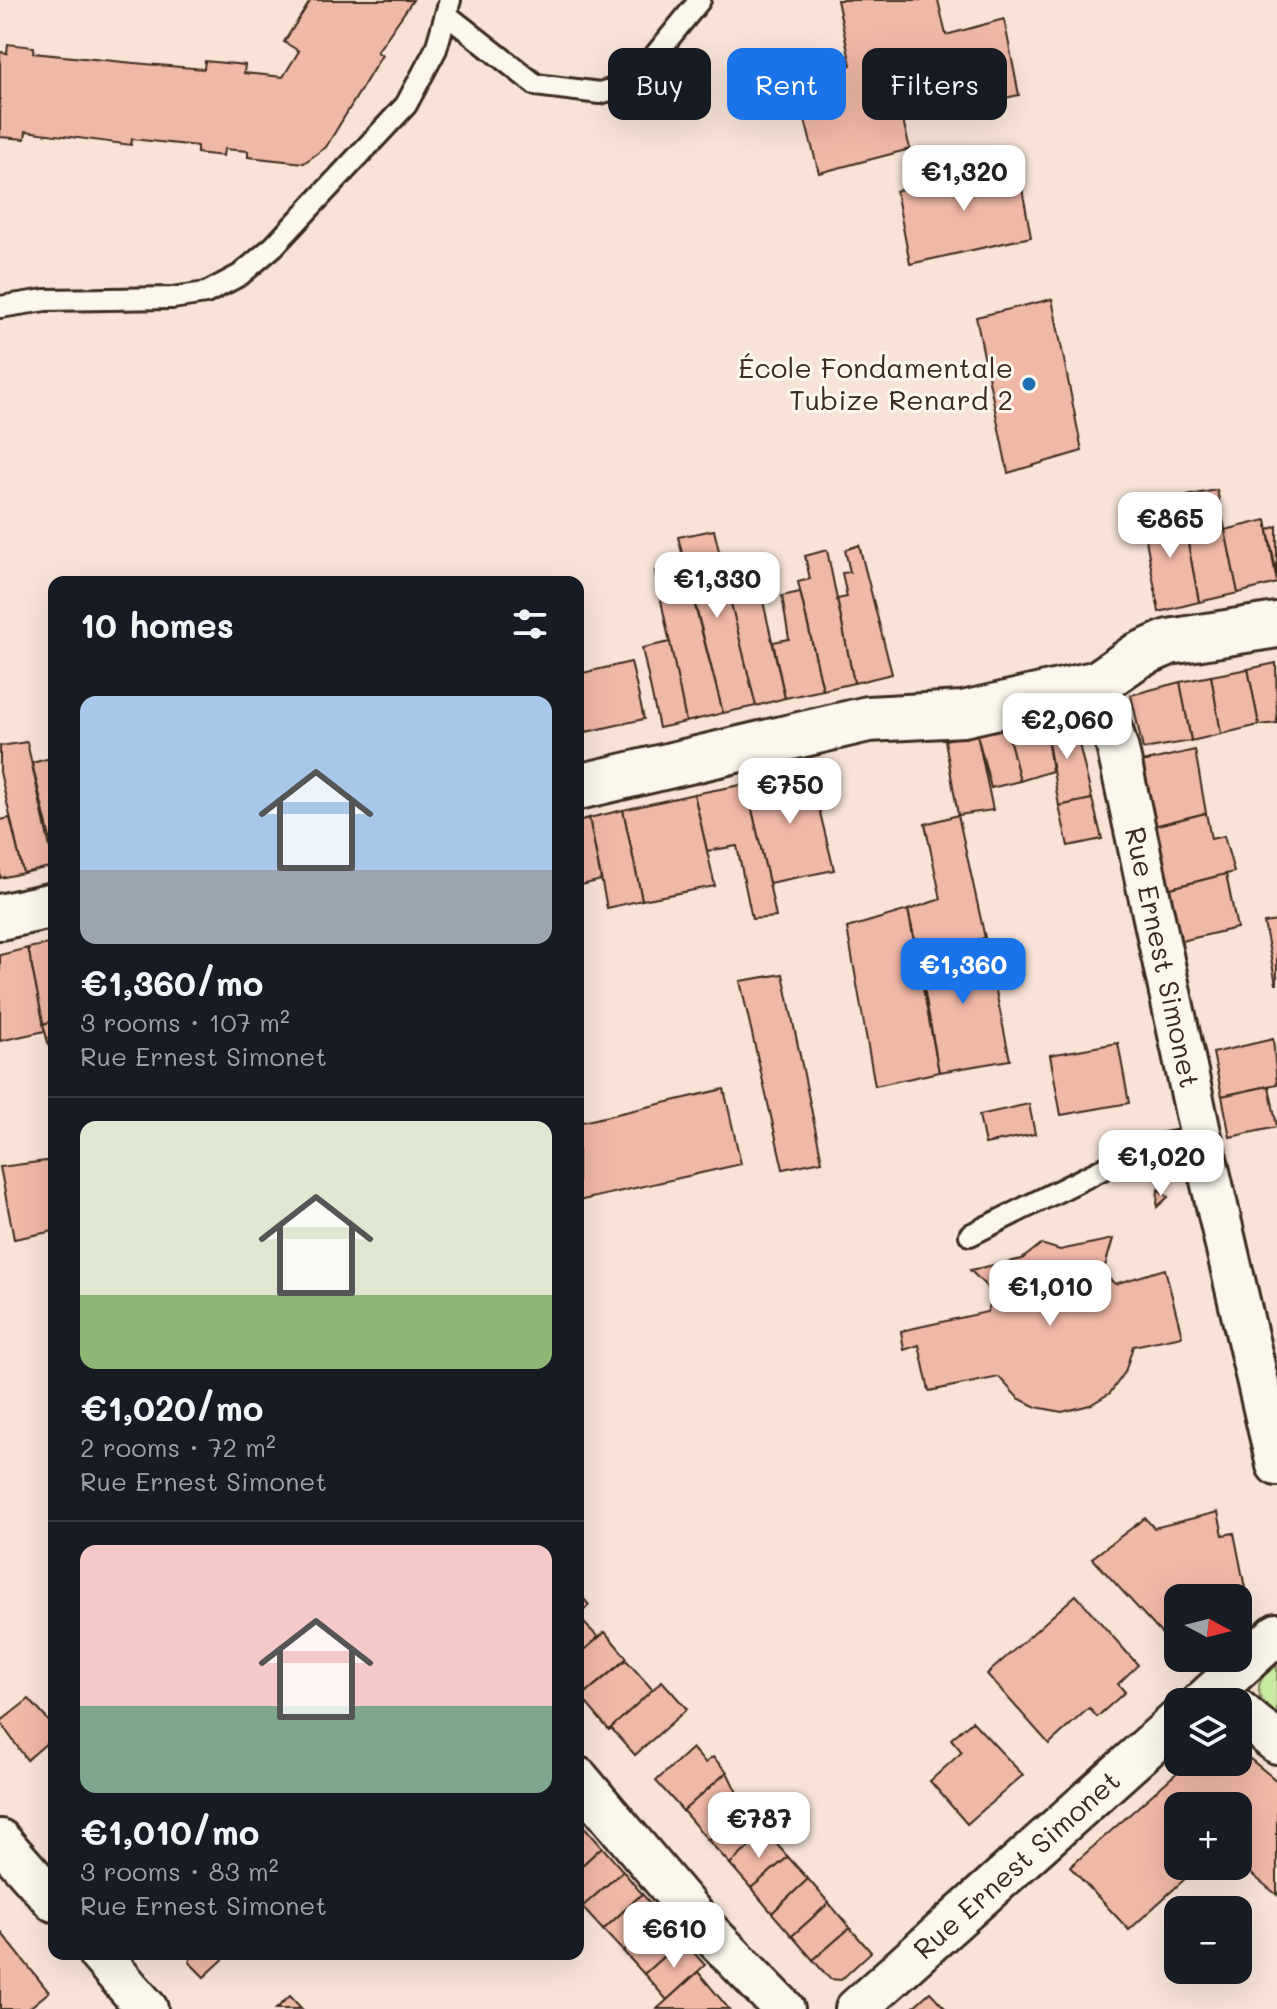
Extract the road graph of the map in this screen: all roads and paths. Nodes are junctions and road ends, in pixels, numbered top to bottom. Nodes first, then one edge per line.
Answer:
1 (700, 0) edge
2 (448, 7) edge
3 (0, 307) edge
4 (1277, 625) edge
5 (1098, 683) junction
6 (584, 786) edge
7 (48, 906) edge
8 (0, 917) edge
9 (1201, 1137) junction
10 (970, 1235) dead end
11 (1277, 1465) edge
12 (1277, 1634) edge
13 (1233, 1688) edge
14 (1252, 1724) edge
15 (1164, 1733) edge
16 (1277, 1743) edge
17 (584, 1785) edge
18 (5, 1856) edge
19 (48, 1895) edge
20 (104, 1960) edge
21 (147, 2009) edge
22 (784, 2009) edge
23 (856, 2009) edge

1 - 2 lane
2 - 3 lane
4 - 5 street
5 - 6 street
5 - 9 street, Rue Ernest Simonet
7 - 8 street
9 - 10 lane
9 - 11 street, Rue Ernest Simonet
12 - 13 street
14 - 16 street
15 - 23 street, Rue Ernest Simonet
17 - 22 street
18 - 19 street
20 - 21 street

